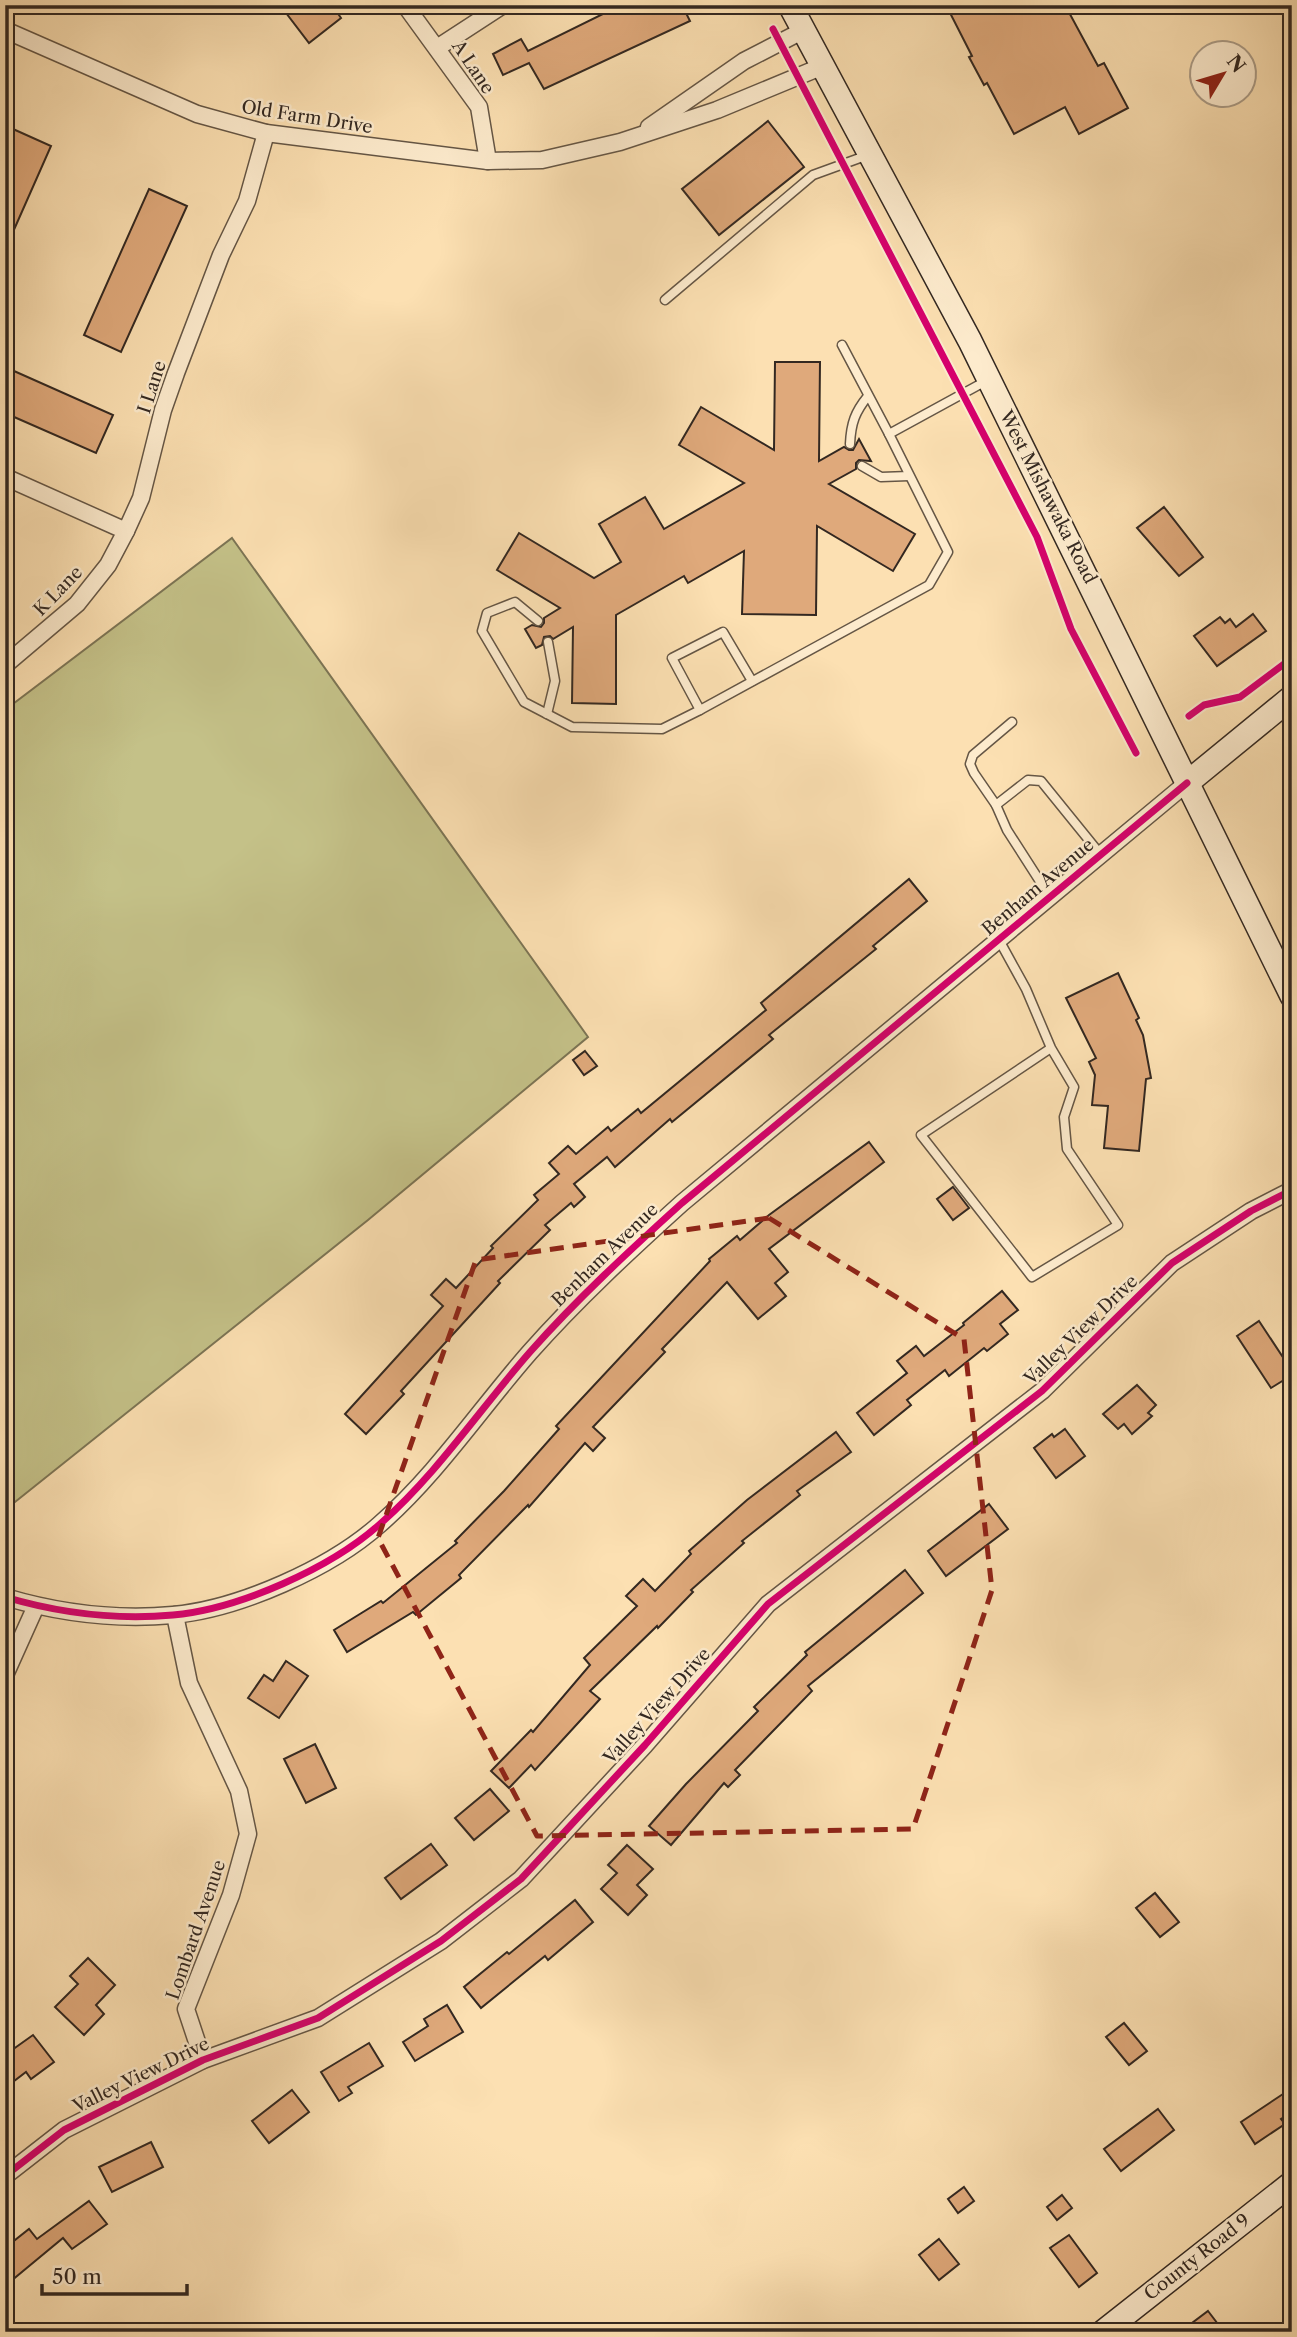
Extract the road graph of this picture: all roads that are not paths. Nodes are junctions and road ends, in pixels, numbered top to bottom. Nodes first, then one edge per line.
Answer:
1 (405, 5) edge
2 (503, 5) edge
3 (790, 5) edge
4 (5, 30) edge
5 (804, 30) junction
6 (437, 48) junction
7 (823, 66) junction
8 (266, 133) junction
9 (620, 142) junction
10 (870, 154) junction
11 (488, 161) junction
12 (666, 300) dead end
13 (842, 345) dead end
14 (989, 379) junction
15 (868, 396) junction
16 (889, 433) junction
17 (850, 444) dead end
18 (862, 466) dead end
19 (909, 476) junction
20 (5, 477) edge
21 (125, 531) junction
22 (538, 621) dead end
23 (548, 642) dead end
24 (5, 665) edge
25 (752, 681) junction
26 (1292, 697) edge
27 (700, 710) junction
28 (547, 714) junction
29 (1012, 722) dead end
30 (1187, 783) junction
31 (996, 805) junction
32 (1101, 855) junction
33 (1050, 898) junction
34 (999, 940) junction
35 (1290, 988) edge
36 (1051, 1048) junction
37 (1292, 1190) edge
38 (5, 1597) edge
39 (36, 1606) junction
40 (175, 1615) junction
41 (5, 1675) edge
42 (203, 2060) junction
43 (5, 2176) edge
44 (1292, 2183) edge
45 (1103, 2332) edge

1 - 6 street, A Lane
2 - 6 street
3 - 5 main road, West Mishawaka Road
4 - 8 street, Old Farm Drive
5 - 7 main road, West Mishawaka Road
5 - 9 street, Old Farm Drive
6 - 11 street, A Lane
7 - 9 street, Old Farm Drive
7 - 10 main road, West Mishawaka Road
8 - 11 street, Old Farm Drive
8 - 21 street, I Lane
9 - 11 street, Old Farm Drive
10 - 12 lane
10 - 14 main road, West Mishawaka Road
13 - 15 lane
14 - 16 lane
14 - 30 main road, West Mishawaka Road
15 - 16 lane
15 - 17 lane
16 - 19 lane
18 - 19 lane
19 - 25 lane
20 - 21 street
21 - 24 street, K Lane
22 - 28 lane
23 - 28 lane
25 - 27 lane
25 - 27 lane
26 - 30 main road, Benham Avenue
27 - 28 lane
29 - 31 lane
30 - 32 street, Benham Avenue
30 - 35 main road, West Mishawaka Road
31 - 32 lane
31 - 33 lane
32 - 33 street, Benham Avenue
33 - 34 street, Benham Avenue
34 - 36 lane
34 - 40 street, Benham Avenue
36 - 36 lane
37 - 42 street, Valley View Drive
38 - 39 street, Benham Avenue
39 - 40 street, Benham Avenue
39 - 41 street
40 - 42 street, Lombard Avenue
42 - 43 street, Valley View Drive
44 - 45 main road, County Road 9

